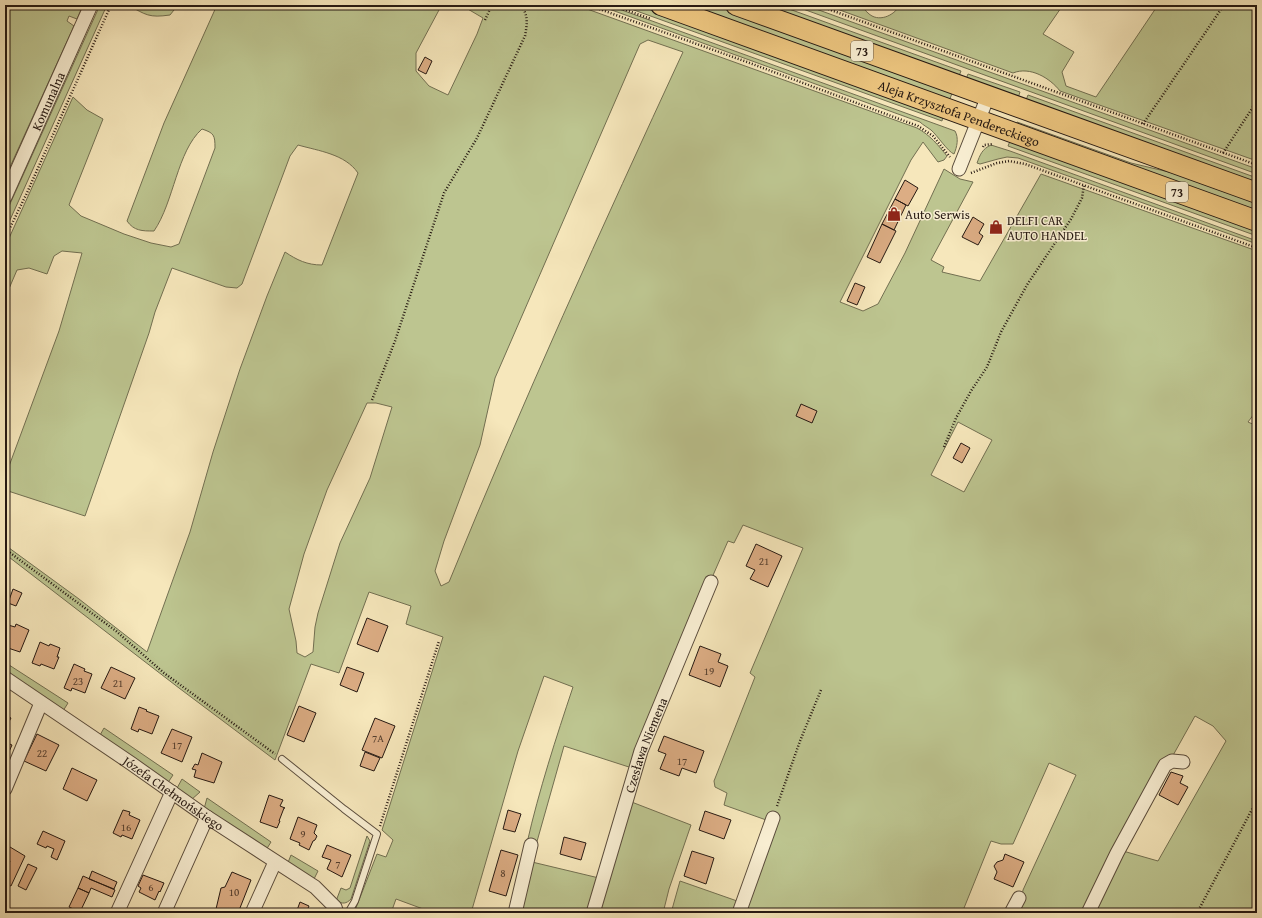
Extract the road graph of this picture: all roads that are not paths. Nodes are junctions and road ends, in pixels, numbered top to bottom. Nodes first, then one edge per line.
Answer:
1 (91, 5) edge
2 (661, 5) edge
3 (736, 5) edge
4 (988, 96) junction
5 (978, 120) junction
6 (959, 168) road end
7 (1257, 193) edge
8 (5, 197) edge
9 (1257, 220) edge
10 (711, 582) dead end
11 (5, 678) edge
12 (41, 703) junction
13 (282, 759) road end
14 (1183, 762) dead end
15 (5, 789) edge
16 (172, 792) junction
17 (207, 817) junction
18 (773, 818) road end
19 (531, 845) dead end
20 (276, 862) junction
21 (1018, 898) dead end
22 (117, 913) edge
23 (164, 913) edge
24 (252, 913) edge
25 (337, 913) edge
26 (348, 913) edge
27 (515, 913) edge
28 (593, 913) edge
29 (739, 913) edge
30 (1011, 913) edge
31 (1088, 913) edge

1 - 8 street, Komunalna
2 - 5 main road, Aleja Krzysztofa Pendereckiego / 73
3 - 4 main road, Aleja Krzysztofa Pendereckiego / 73
4 - 5 street
4 - 7 main road, Aleja Krzysztofa Pendereckiego / 73
5 - 6 street
5 - 9 main road, Aleja Krzysztofa Pendereckiego / 73
10 - 28 street, Czesława Niemena
11 - 12 street, Józefa Chełmońskiego
12 - 15 street
12 - 16 street, Józefa Chełmońskiego
13 - 26 lane
14 - 31 street
16 - 17 street, Józefa Chełmońskiego
16 - 22 street
17 - 20 street, Józefa Chełmońskiego
17 - 23 street
18 - 29 street
19 - 27 street
20 - 24 street
20 - 25 street, Józefa Chełmońskiego
21 - 30 street

